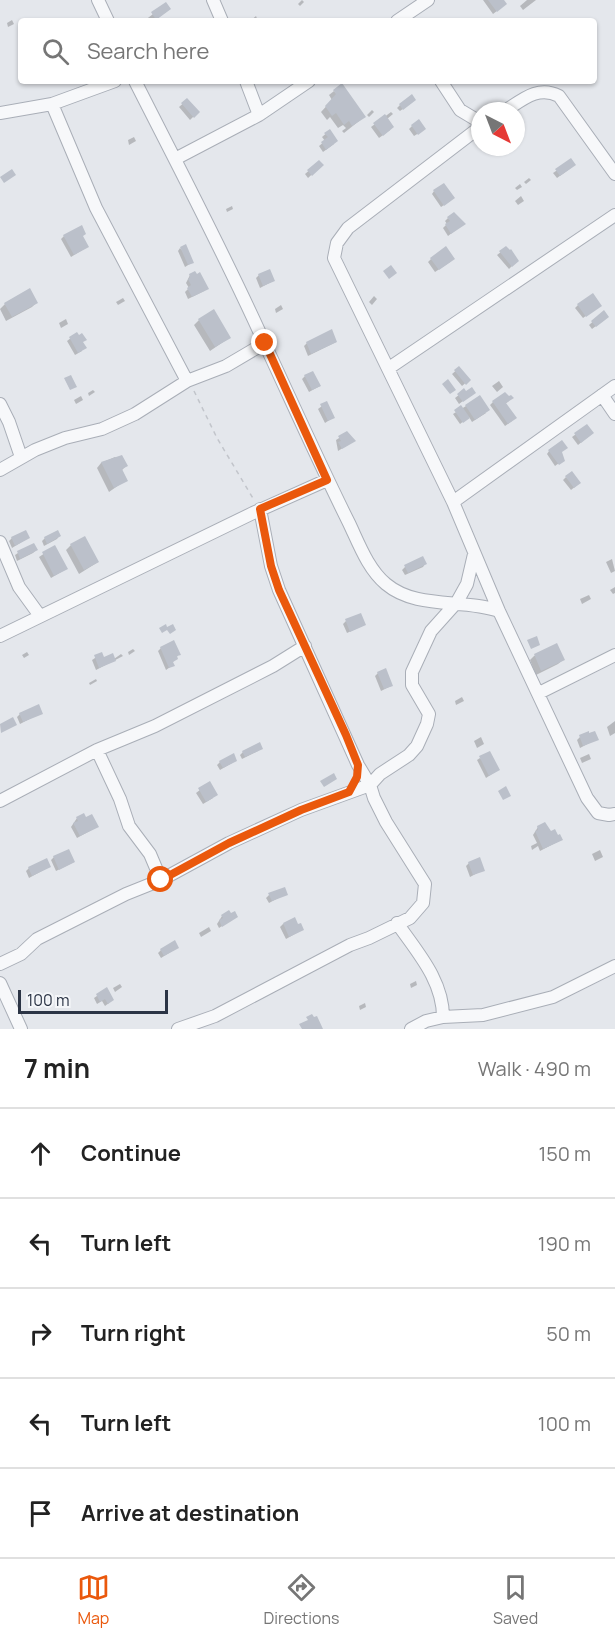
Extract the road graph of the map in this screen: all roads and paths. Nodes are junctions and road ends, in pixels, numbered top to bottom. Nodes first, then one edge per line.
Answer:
1 (98, 0) edge
2 (213, 0) edge
3 (428, 0) edge
4 (107, 18) edge
5 (221, 18) edge
6 (402, 18) edge
7 (107, 84) edge
8 (137, 84) edge
9 (247, 84) edge
10 (305, 84) edge
11 (443, 84) edge
12 (519, 102) edge
13 (52, 104) junction
14 (0, 113) edge
15 (259, 115) junction
16 (471, 118) edge
17 (471, 132) edge
18 (175, 159) junction
19 (615, 174) edge
20 (615, 215) edge
21 (265, 343) junction
22 (389, 368) junction
23 (187, 381) junction
24 (615, 386) edge
25 (602, 395) junction
26 (0, 404) edge
27 (615, 414) edge
28 (21, 457) junction
29 (0, 470) edge
30 (327, 480) junction
31 (453, 502) junction
32 (260, 509) junction
33 (0, 542) edge
34 (474, 552) junction
35 (457, 602) junction
36 (500, 611) junction
37 (39, 616) junction
38 (0, 636) edge
39 (305, 646) junction
40 (615, 656) edge
41 (539, 693) junction
42 (97, 750) junction
43 (358, 765) junction
44 (370, 785) junction
45 (349, 792) junction
46 (0, 801) edge
47 (615, 814) edge
48 (161, 880) junction
49 (397, 923) junction
50 (0, 964) edge
51 (615, 966) edge
52 (0, 983) edge
53 (443, 1017) junction
54 (21, 1029) edge
55 (178, 1029) edge
56 (411, 1029) edge

1 - 4 street
2 - 5 street
3 - 6 street
7 - 13 street
8 - 18 street
9 - 15 street
10 - 15 street
11 - 16 street
12 - 19 street
13 - 14 street
13 - 23 street
15 - 18 street
17 - 22 street
18 - 21 street
20 - 22 street
21 - 23 street
21 - 30 street
22 - 31 street
23 - 28 street
23 - 32 path
24 - 25 street
25 - 27 street
25 - 31 street
26 - 28 street
28 - 29 street
30 - 32 street
30 - 35 street
31 - 34 street
32 - 37 street
32 - 39 street
33 - 37 street
34 - 35 street
34 - 36 street
35 - 36 street
35 - 44 street
36 - 41 street
37 - 38 street
39 - 42 street
39 - 43 street
40 - 41 street
41 - 47 street
42 - 46 street
42 - 48 street
43 - 44 street
43 - 45 street
44 - 45 street
44 - 49 street
45 - 48 street
48 - 50 street
49 - 53 street
49 - 55 street
51 - 53 street
52 - 54 street
53 - 56 street

